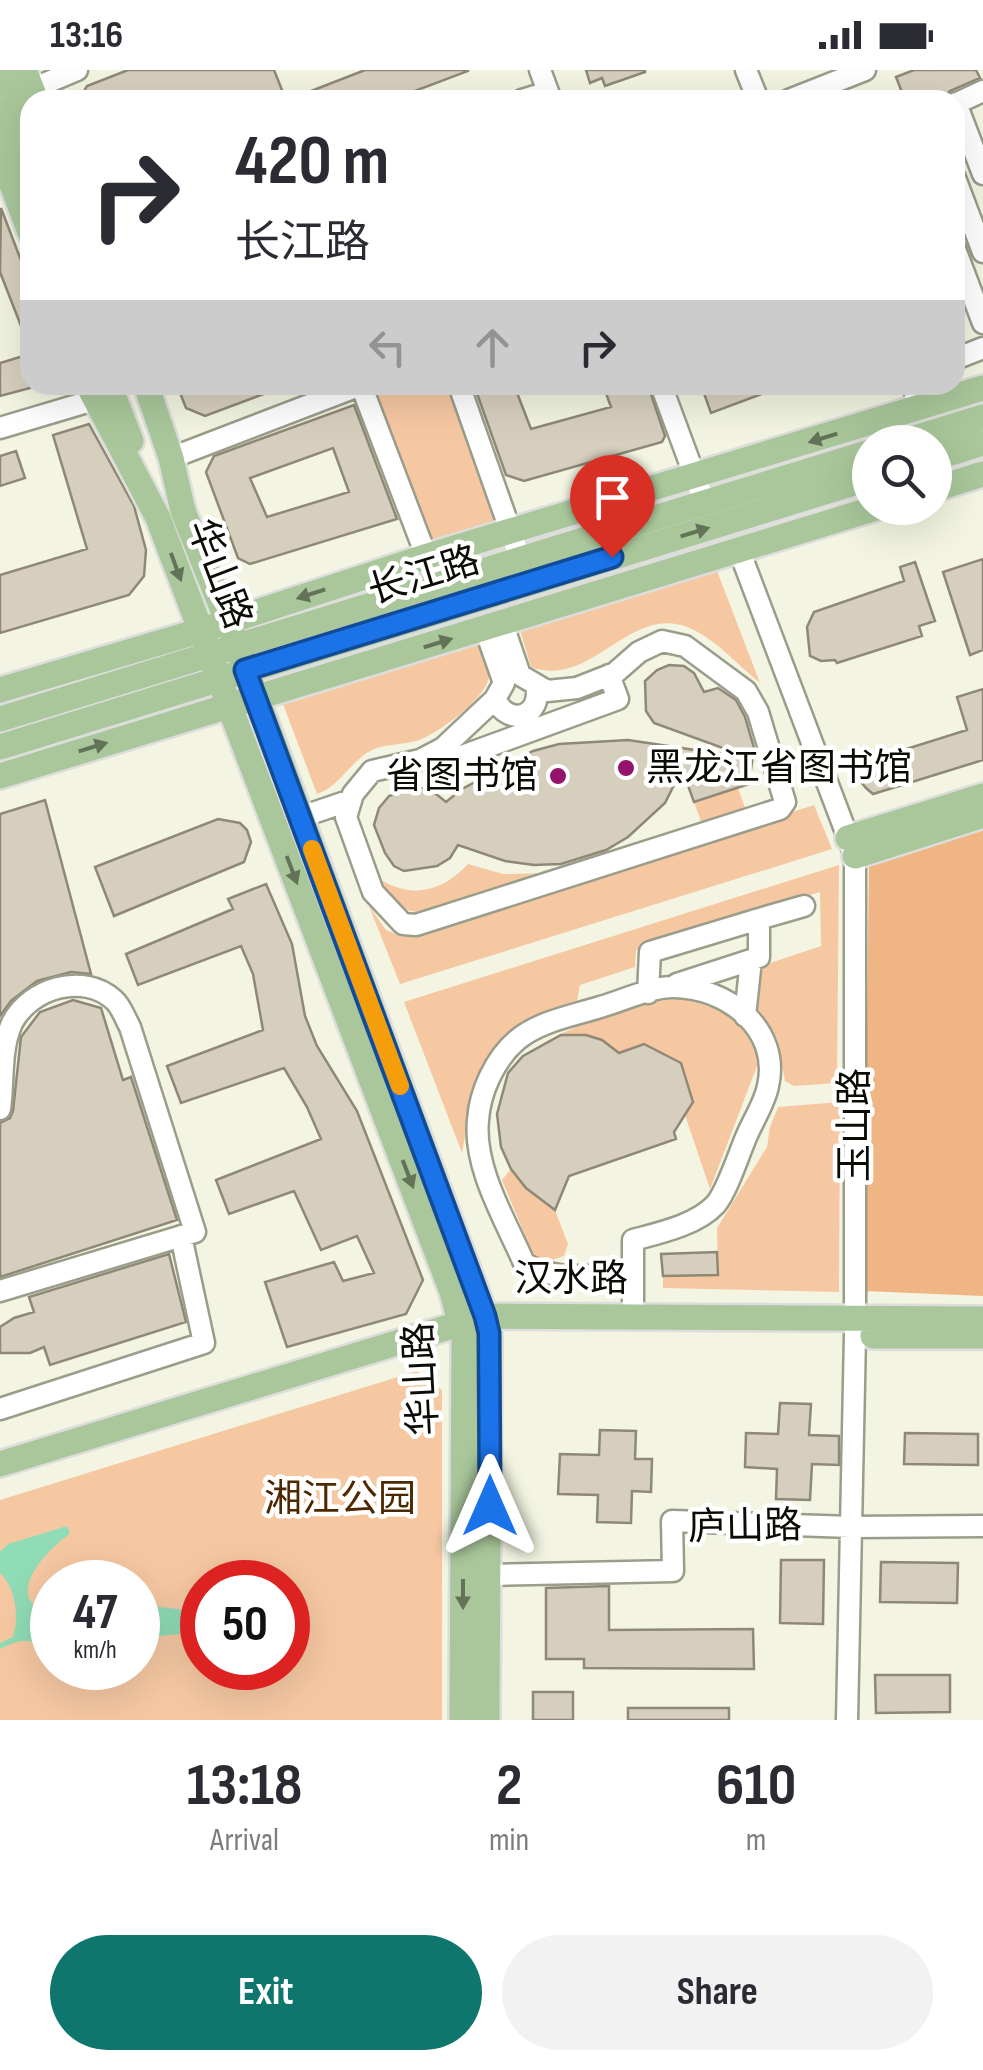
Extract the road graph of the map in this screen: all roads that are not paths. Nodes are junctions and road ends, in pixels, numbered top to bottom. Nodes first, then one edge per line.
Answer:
1 (3, 70) edge
2 (865, 70) edge
3 (814, 90) edge
4 (0, 111) edge
5 (20, 113) edge
6 (0, 153) edge
7 (965, 154) edge
8 (20, 161) edge
9 (983, 174) edge
10 (965, 204) edge
11 (20, 206) edge
12 (983, 252) edge
13 (965, 275) edge
14 (983, 323) edge
15 (84, 395) edge
16 (100, 395) edge
17 (129, 395) edge
18 (149, 395) edge
19 (335, 395) edge
20 (365, 395) edge
21 (463, 395) edge
22 (665, 395) edge
23 (916, 397) edge
24 (983, 417) edge
25 (952, 427) edge
26 (0, 428) edge
27 (983, 443) edge
28 (952, 453) edge
29 (171, 458) junction
30 (852, 458) edge
31 (983, 474) edge
32 (697, 477) junction
33 (852, 483) edge
34 (952, 484) edge
35 (705, 504) junction
36 (170, 515) junction
37 (852, 515) edge
38 (512, 531) junction
39 (739, 550) junction
40 (428, 556) junction
41 (521, 561) junction
42 (438, 587) junction
43 (493, 626) junction
44 (204, 642) junction
45 (236, 646) junction
46 (608, 676) junction
47 (219, 678) junction
48 (515, 686) junction
49 (0, 690) edge
50 (255, 698) junction
51 (229, 704) junction
52 (0, 719) edge
53 (448, 744) junction
54 (0, 748) edge
55 (0, 776) edge
56 (983, 796) edge
57 (351, 800) junction
58 (983, 814) edge
59 (301, 818) junction
60 (851, 847) junction
61 (804, 906) dead end
62 (759, 919) junction
63 (750, 960) junction
64 (669, 986) junction
65 (648, 993) junction
66 (30, 1002) junction
67 (0, 1014) edge
68 (746, 1016) junction
69 (0, 1106) edge
70 (181, 1236) junction
71 (633, 1274) junction
72 (0, 1290) edge
73 (633, 1317) junction
74 (983, 1318) edge
75 (475, 1327) junction
76 (855, 1327) junction
77 (983, 1336) edge
78 (0, 1409) edge
79 (0, 1464) edge
80 (0, 1482) edge
81 (852, 1526) junction
82 (983, 1526) edge
83 (490, 1576) junction
84 (462, 1720) edge
85 (487, 1720) edge
86 (847, 1720) edge

1 - 5 main road
2 - 3 street
4 - 8 main road
6 - 11 main road
7 - 9 street
10 - 12 street
13 - 14 street
15 - 26 street
16 - 36 main road, 华山路
17 - 36 main road
18 - 29 main road, 华山路
19 - 29 street
20 - 40 street
21 - 38 street
22 - 32 street
23 -> 32 main road
24 - 25 main road
27 - 28 main road
29 - 36 main road, 华山路
30 - 35 main road, 长江路
31 - 34 main road
32 - 35 street
32 - 38 main road
45 -> 33 main road, 长江路
35 - 41 main road, 长江路
36 -> 44 main road, 华山路
36 - 45 main road, 华山路
37 - 39 main road
38 - 40 main road
38 - 41 street
39 - 43 main road
39 - 60 street, 玉山路
40 - 42 street
40 -> 45 main road
41 - 42 main road, 长江路
42 - 45 main road, 长江路
43 - 48 street
50 -> 43 main road
44 - 45 main road
44 - 47 main road, 华山路
44 - 49 main road
44 - 52 main road
45 - 47 main road, 长江路
45 - 50 main road, 华山路
46 - 48 street
46 - 53 street
46 - 57 street
47 - 51 main road, 华山路
47 - 54 main road, 长江路
48 - 53 street
50 - 51 main road
50 - 59 main road, 华山路
55 -> 51 main road
51 -> 75 main road, 华山路
53 - 57 street
56 - 60 main road
57 - 59 street
58 - 60 main road
59 - 75 main road, 华山路
60 - 76 street, 玉山路
61 - 62 street
62 - 63 street
62 - 65 street
63 - 64 street
63 - 68 street
64 - 65 street
64 - 68 street
65 - 71 street
66 - 67 street
66 - 69 street
66 - 70 street
68 - 71 street
70 - 72 street
70 - 78 street
71 - 73 street
73 - 75 main road, 汉水路
73 - 76 main road, 汉水路
74 - 76 main road, 汉水路
75 - 76 main road, 汉水路
75 - 79 main road, 汉水路
75 - 80 main road, 汉水路
75 - 83 main road, 华山路
75 -> 84 main road, 华山路
76 - 77 main road, 汉水路
76 - 81 street, 玉山路
81 - 82 street, 庐山路
81 - 83 street, 庐山路
81 - 86 street, 玉山路
83 - 85 main road, 华山路

